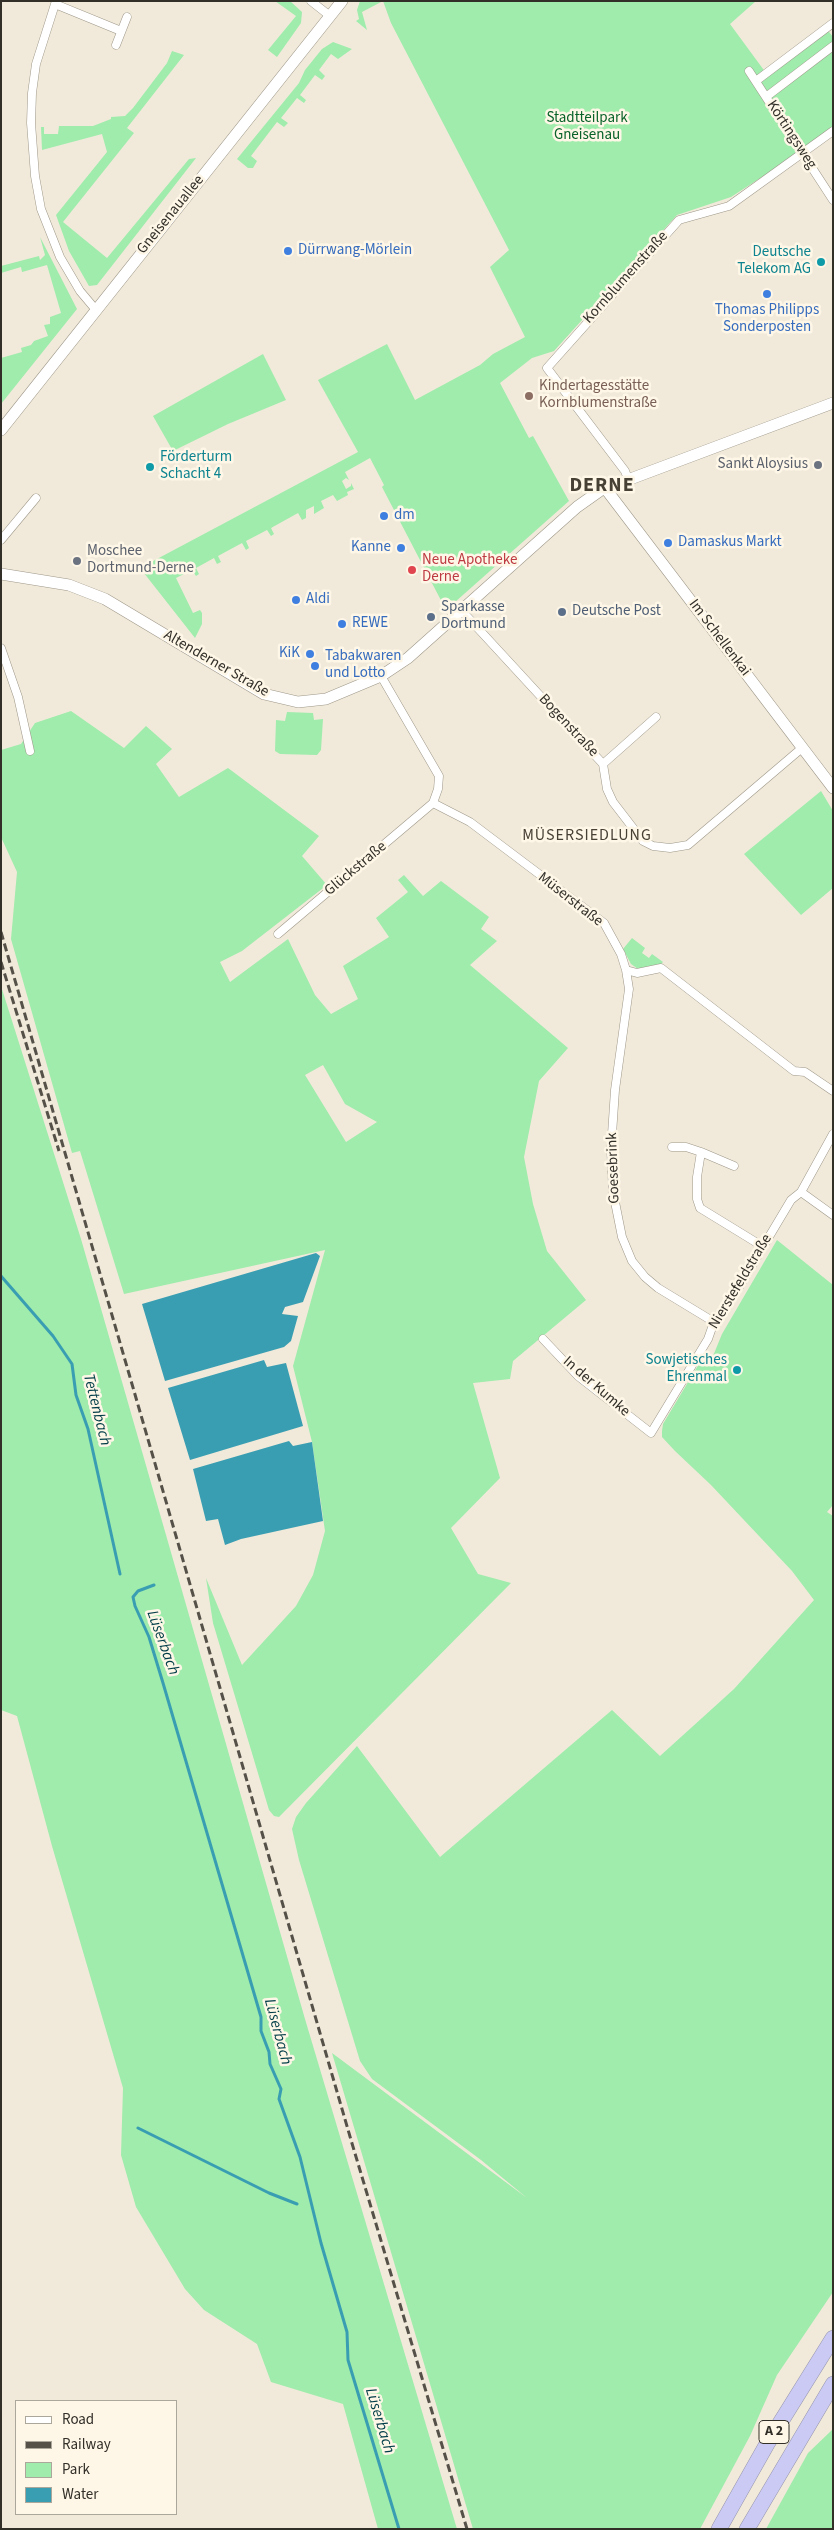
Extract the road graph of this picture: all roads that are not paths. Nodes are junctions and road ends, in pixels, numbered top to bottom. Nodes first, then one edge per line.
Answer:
1 (311, 1) edge
2 (342, 1) edge
3 (56, 3) edge
4 (330, 16) junction
5 (127, 17) dead end
6 (833, 23) edge
7 (121, 31) junction
8 (116, 45) dead end
9 (833, 46) edge
10 (749, 71) dead end
11 (756, 81) junction
12 (766, 97) junction
13 (833, 131) edge
14 (802, 152) junction
15 (833, 200) edge
16 (96, 310) junction
17 (833, 403) edge
18 (1, 430) edge
19 (628, 479) junction
20 (605, 488) junction
21 (36, 498) dead end
22 (1, 540) edge
23 (1, 574) edge
24 (462, 611) junction
25 (1, 648) edge
26 (381, 676) junction
27 (656, 717) dead end
28 (802, 748) junction
29 (30, 751) dead end
30 (602, 764) junction
31 (833, 788) edge
32 (433, 802) junction
33 (278, 934) dead end
34 (626, 970) junction
35 (833, 1091) edge
36 (833, 1134) edge
37 (672, 1147) dead end
38 (701, 1152) junction
39 (734, 1166) dead end
40 (802, 1192) junction
41 (833, 1216) edge
42 (762, 1246) junction
43 (714, 1322) junction
44 (543, 1338) dead end
45 (651, 1433) joint
46 (833, 2338) edge
47 (833, 2384) edge
48 (719, 2529) edge
49 (747, 2529) edge

1 - 4 street
2 - 4 main road, Gneisenauallee
3 - 7 street
3 - 16 street
4 - 16 main road, Gneisenauallee
5 - 7 street
6 - 11 street
7 - 8 street
9 - 12 street
10 - 11 street, Körtingsweg
11 - 12 street, Körtingsweg
12 - 14 street, Körtingsweg
13 - 14 street, Kornblumenstraße
14 - 15 street, Körtingsweg
14 - 19 street, Kornblumenstraße
16 - 18 main road, Gneisenauallee
17 - 19 main road, Altenderner Straße
19 - 20 main road, Altenderner Straße
20 - 24 main road, Altenderner Straße
20 - 28 main road, Im Schellenkai
21 - 22 street
23 - 26 main road, Altenderner Straße
24 - 26 main road, Altenderner Straße
24 - 30 street, Bogenstraße
25 - 29 street
26 - 32 street
27 - 30 street
28 - 30 street, Bogenstraße
28 - 31 main road, Im Schellenkai
32 - 33 street, Glückstraße
32 - 34 street, Müserstraße
34 - 35 street
34 - 43 street, Goesebrink
36 - 40 street, Nierstefeldstraße
37 - 38 street
38 - 39 street
38 - 42 street
40 - 41 street
40 - 42 street, Nierstefeldstraße
42 - 43 street, Nierstefeldstraße
43 - 45 street, Nierstefeldstraße
44 - 45 street, In der Kumke
46 - 48 highway, A 2
47 - 49 highway, A 2

